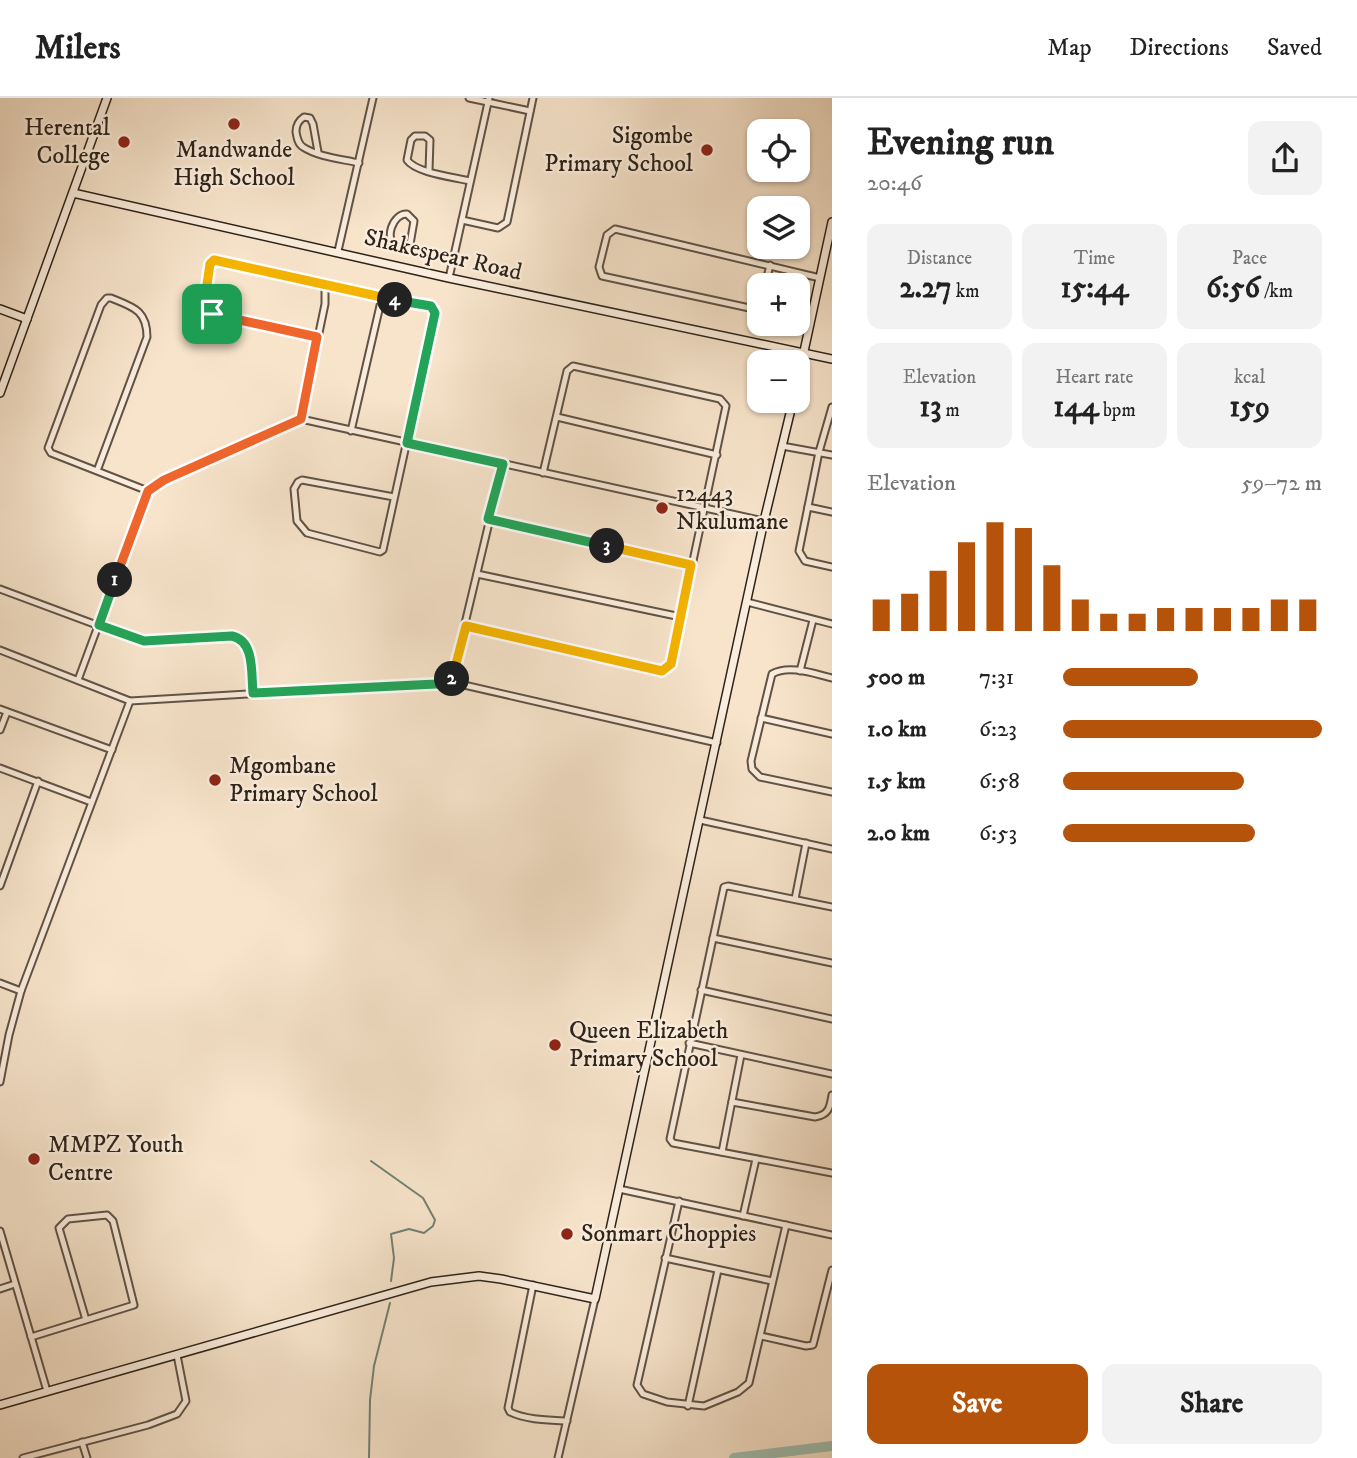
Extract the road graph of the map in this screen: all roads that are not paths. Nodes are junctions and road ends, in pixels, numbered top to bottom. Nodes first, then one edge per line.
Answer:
1 (107, 98) edge
2 (373, 98) edge
3 (469, 98) edge
4 (533, 98) edge
5 (489, 100) edge
6 (530, 111) junction
7 (317, 152) junction
8 (359, 163) junction
9 (429, 171) junction
10 (470, 181) junction
11 (73, 193) junction
12 (462, 220) junction
13 (832, 222) edge
14 (409, 250) junction
15 (338, 251) junction
16 (452, 259) junction
17 (770, 265) junction
18 (768, 273) edge
19 (449, 278) junction
20 (820, 278) junction
21 (326, 284) junction
22 (383, 297) junction
23 (747, 307) edge
24 (0, 309) edge
25 (27, 319) junction
26 (317, 337) junction
27 (794, 350) edge
28 (804, 350) edge
29 (810, 354) edge
30 (832, 359) edge
31 (0, 393) edge
32 (832, 407) edge
33 (790, 413) edge
34 (557, 417) junction
35 (301, 419) junction
36 (351, 431) junction
37 (407, 443) junction
38 (782, 446) junction
39 (819, 452) junction
40 (717, 455) junction
41 (832, 455) edge
42 (503, 464) junction
43 (97, 471) junction
44 (543, 473) junction
45 (148, 491) junction
46 (394, 496) junction
47 (808, 507) junction
48 (704, 508) junction
49 (832, 512) edge
50 (488, 519) junction
51 (764, 521) junction
52 (691, 565) junction
53 (832, 567) edge
54 (477, 574) junction
55 (0, 589) edge
56 (747, 602) junction
57 (681, 617) junction
58 (813, 620) junction
59 (832, 624) edge
60 (99, 625) junction
61 (466, 626) junction
62 (0, 650) edge
63 (800, 671) junction
64 (832, 678) edge
65 (78, 680) junction
66 (452, 682) junction
67 (253, 693) junction
68 (130, 701) junction
69 (0, 709) edge
70 (7, 712) junction
71 (761, 718) junction
72 (0, 730) edge
73 (832, 734) edge
74 (717, 743) junction
75 (112, 750) junction
76 (0, 768) edge
77 (38, 781) junction
78 (832, 792) edge
79 (91, 802) junction
80 (700, 820) junction
81 (806, 843) junction
82 (832, 849) edge
83 (0, 886) edge
84 (795, 899) junction
85 (832, 907) edge
86 (713, 938) junction
87 (832, 964) edge
88 (0, 983) edge
89 (701, 990) junction
90 (22, 991) junction
91 (832, 1018) edge
92 (689, 1043) junction
93 (741, 1055) junction
94 (832, 1074) edge
95 (0, 1082) edge
96 (832, 1095) edge
97 (732, 1102) junction
98 (722, 1152) junction
99 (756, 1159) junction
100 (832, 1173) edge
101 (619, 1189) junction
102 (679, 1201) junction
103 (743, 1216) junction
104 (786, 1225) junction
105 (0, 1231) edge
106 (832, 1235) edge
107 (665, 1258) junction
108 (718, 1270) junction
109 (832, 1270) edge
110 (772, 1281) junction
111 (15, 1284) junction
112 (533, 1285) junction
113 (0, 1289) edge
114 (595, 1299) junction
115 (86, 1320) junction
116 (761, 1336) junction
117 (31, 1337) junction
118 (177, 1355) junction
119 (47, 1391) junction
120 (0, 1405) edge
121 (688, 1406) junction
122 (567, 1421) junction
123 (82, 1441) junction
124 (27, 1457) edge
125 (87, 1458) edge
126 (558, 1458) edge

1 - 11 street
2 - 8 street
3 - 5 street
4 - 6 street
5 - 6 street
5 - 10 street
6 - 12 street
7 - 7 street
7 - 8 street
8 - 15 street
9 - 9 street
9 - 10 street
10 - 12 street
11 - 15 street, Shakespear Road
11 - 25 street
12 - 16 street
13 - 20 street
14 - 14 street
14 - 16 street
15 - 19 street, Shakespear Road
16 - 19 street
17 - 18 street
17 - 20 street
17 - 23 street
19 - 27 street, Shakespear Road
20 - 28 street
21 - 22 street
21 - 26 street
21 - 26 street
22 - 36 street
22 - 37 street
24 - 25 street
25 - 31 street
26 - 35 street
29 - 30 street, Shakespear Road
32 - 39 street
33 - 38 street
34 - 40 street
34 - 40 street
34 - 44 street
35 - 36 street
35 - 45 street
36 - 37 street
37 - 42 street
37 - 46 street
38 - 39 street
38 - 51 street
39 - 41 street
39 - 47 street
40 - 48 street
42 - 44 street
42 - 50 street
43 - 43 street
43 - 45 street
44 - 48 street
45 - 60 street
46 - 46 street
47 - 49 street
47 - 53 street
48 - 51 street
48 - 52 street
50 - 52 street
50 - 54 street
51 - 56 street
52 - 57 street
54 - 57 street
54 - 61 street
55 - 60 street
56 - 58 street
56 - 74 street
57 - 61 street
58 - 59 street
58 - 63 street
60 - 65 street
60 - 67 street
61 - 66 street
62 - 65 street
63 - 64 street
63 - 71 street
65 - 68 street
66 - 67 street
66 - 74 street
67 - 68 street
68 - 75 street
69 - 70 street
70 - 72 street
70 - 75 street
71 - 73 street
71 - 78 street
74 - 80 street
75 - 79 street
76 - 77 street
77 - 79 street
77 - 83 street
79 - 90 street
80 - 81 street
80 - 101 street
81 - 82 street
81 - 84 street
84 - 85 street
84 - 86 street
86 - 87 street
86 - 89 street
88 - 90 street
89 - 91 street
89 - 92 street
90 - 95 street
92 - 93 street
92 - 98 street
93 - 94 street
93 - 97 street
96 - 97 street
97 - 98 street
98 - 99 street
99 - 100 street
99 - 103 street
101 - 102 street
101 - 114 street
102 - 103 street
102 - 107 street
103 - 104 street
104 - 106 street
104 - 110 street
105 - 111 street
107 - 108 street
107 - 121 street
108 - 110 street
108 - 121 street
109 - 116 street
110 - 116 street
111 - 113 street
111 - 117 street
112 - 114 street
112 - 118 street
112 - 122 street
114 - 122 street
115 - 115 street
115 - 117 street
116 - 121 street
117 - 119 street
118 - 119 street
118 - 123 street
119 - 120 street
122 - 126 street
123 - 124 street
123 - 125 street

